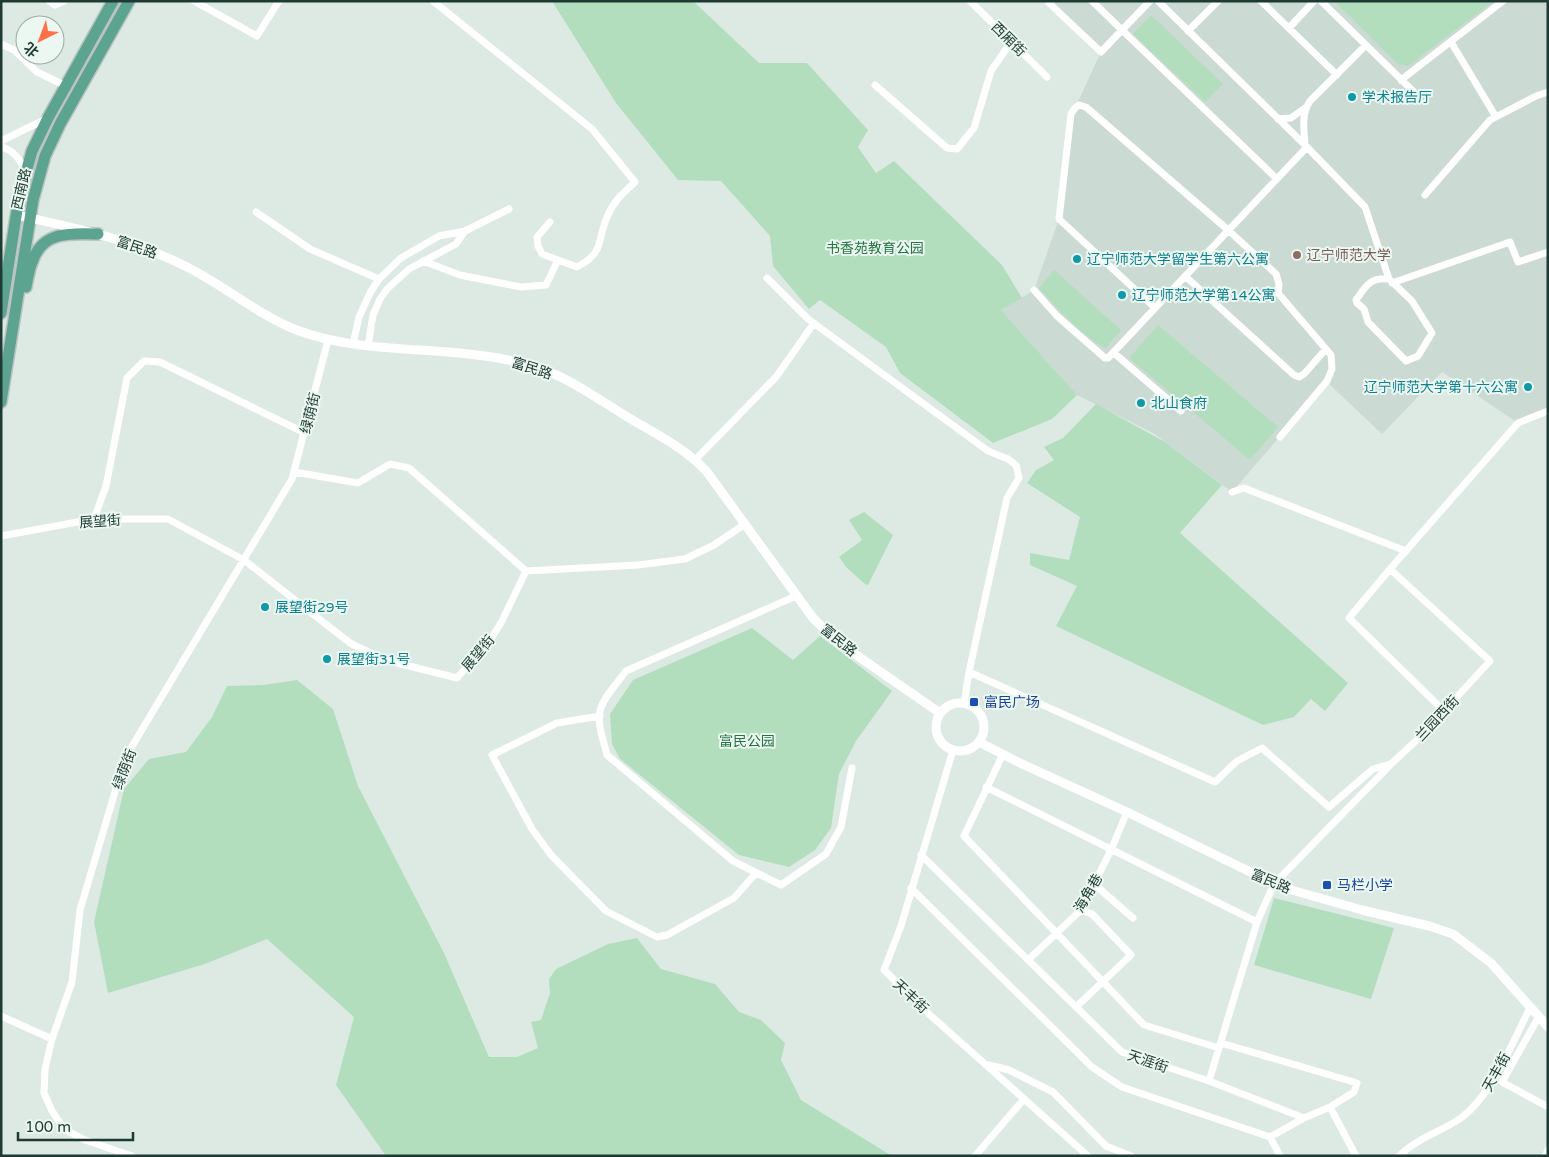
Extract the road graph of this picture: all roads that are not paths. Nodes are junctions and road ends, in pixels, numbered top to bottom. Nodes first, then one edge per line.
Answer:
1 (49, 1) edge
2 (64, 1) edge
3 (113, 1) edge
4 (130, 1) edge
5 (194, 1) edge
6 (278, 1) edge
7 (433, 1) edge
8 (970, 1) edge
9 (1051, 1) edge
10 (1092, 1) edge
11 (1150, 1) edge
12 (1158, 1) edge
13 (1218, 1) edge
14 (1261, 1) edge
15 (1314, 1) edge
16 (1321, 1) edge
17 (1503, 1) edge
18 (1288, 28) junction
19 (1122, 30) junction
20 (1188, 31) junction
21 (1011, 42) junction
22 (1451, 42) junction
23 (1, 44) edge
24 (1366, 45) junction
25 (1336, 75) junction
26 (1047, 77) dead end
27 (1401, 80) junction
28 (875, 85) dead end
29 (66, 86) junction
30 (1548, 92) edge
31 (1417, 95) dead end
32 (1306, 108) junction
33 (1496, 117) junction
34 (48, 118) junction
35 (1278, 119) junction
36 (1, 141) edge
37 (1306, 146) junction
38 (1, 148) edge
39 (26, 171) junction
40 (1277, 179) junction
41 (1425, 195) dead end
42 (508, 210) dead end
43 (256, 212) dead end
44 (17, 214) junction
45 (30, 218) junction
46 (550, 222) dead end
47 (1228, 230) junction
48 (465, 231) junction
49 (98, 234) junction
50 (1548, 252) edge
51 (558, 260) junction
52 (423, 262) junction
53 (1185, 276) junction
54 (766, 278) dead end
55 (379, 279) junction
56 (1390, 281) junction
57 (1034, 290) dead end
58 (1155, 308) junction
59 (1, 313) edge
60 (15, 317) junction
61 (814, 323) junction
62 (328, 340) junction
63 (353, 344) junction
64 (368, 346) junction
65 (1326, 349) junction
66 (1114, 353) junction
67 (1, 402) edge
68 (1548, 410) edge
69 (1181, 411) dead end
70 (305, 433) junction
71 (1280, 437) dead end
72 (695, 460) junction
73 (294, 472) junction
74 (1232, 492) dead end
75 (94, 519) junction
76 (745, 524) junction
77 (1, 530) edge
78 (32, 530) junction
79 (1, 536) edge
80 (1406, 551) junction
81 (244, 560) junction
82 (1390, 569) junction
83 (526, 570) junction
84 (796, 596) junction
85 (969, 672) junction
86 (964, 704) junction
87 (1444, 711) junction
88 (940, 713) junction
89 (600, 716) junction
90 (979, 742) junction
91 (953, 750) junction
92 (1003, 754) junction
93 (1391, 764) junction
94 (852, 768) dead end
95 (986, 787) junction
96 (1127, 812) junction
97 (1111, 850) junction
98 (921, 855) junction
99 (756, 873) junction
100 (1094, 884) junction
101 (1274, 884) junction
102 (911, 888) junction
103 (1081, 910) junction
104 (1132, 918) dead end
105 (1256, 922) junction
106 (1056, 934) junction
107 (1028, 960) junction
108 (1103, 982) junction
109 (1076, 1007) junction
110 (1530, 1008) junction
111 (1, 1016) edge
112 (1538, 1018) junction
113 (1548, 1027) edge
114 (52, 1039) junction
115 (1220, 1045) junction
116 (986, 1064) junction
117 (1209, 1081) junction
118 (1024, 1099) junction
119 (1548, 1107) edge
120 (1330, 1108) junction
121 (1304, 1118) junction
122 (1270, 1137) junction
123 (1548, 1150) edge
124 (132, 1156) edge
125 (975, 1156) edge
126 (1088, 1156) edge
127 (1131, 1156) edge
128 (1280, 1156) edge
129 (1356, 1156) edge
130 (1399, 1156) edge
131 (1545, 1156) edge

1 - 2 street
3 - 29 main road, 西南路
4 - 45 main road, 西南路
5 - 6 street
7 - 51 street
8 - 21 street, 西厢街
9 - 19 street
10 - 19 street
11 - 19 street
12 - 20 street
13 - 20 street
14 - 18 street
15 - 18 street
16 - 24 street
17 - 22 street
18 - 25 street
19 - 40 street
20 - 35 street
21 - 26 street, 西厢街
21 - 28 street
22 - 27 street
22 - 33 street
23 - 29 street
24 - 25 street
24 - 27 street
25 - 32 street
27 - 31 street
29 - 34 main road, 西南路
30 - 33 street
32 - 35 street
32 - 37 street
33 - 41 street
34 - 36 street
34 - 39 main road, 西南路
35 - 37 street
37 - 40 street
37 - 56 street
38 - 39 street
39 - 44 main road, 西南路
40 - 47 street
42 - 48 street
43 - 55 street
44 - 45 street, 富民路
44 - 59 main road, 西南路
45 - 49 street, 富民路
45 - 60 main road, 西南路
46 - 51 street
47 - 53 street
47 - 58 street
47 - 65 street
48 - 52 street
48 - 55 street
49 - 60 main road
49 - 62 street, 富民路
50 - 56 street
51 - 52 street
52 - 64 street
53 - 58 street
53 - 65 street
54 - 61 street
55 - 63 street
56 - 56 street
57 - 66 street
58 - 66 street
60 - 67 main road, 西南路
61 - 72 street
61 - 85 street
62 - 63 street, 富民路
62 - 70 street, 绿荫街
63 - 64 street, 富民路
64 - 72 street, 富民路
65 - 71 street
66 - 69 street
68 - 80 street
70 - 73 street, 绿荫街
70 - 75 street
72 - 76 street, 富民路
73 - 81 street, 绿荫街
73 - 83 street
74 - 80 street
75 - 78 street, 展望街
75 - 81 street, 展望街
76 - 83 street
76 - 84 street, 富民路
77 - 78 street
78 - 79 street, 展望街
80 - 82 street
81 - 83 street, 展望街
81 - 114 street, 绿荫街
82 - 87 street
82 - 87 street, 兰园西街
84 - 88 street, 富民路
84 - 89 street
85 - 86 street
85 - 93 street
86 - 88 street
86 - 90 street
87 - 93 street, 兰园西街
88 - 91 street
89 - 99 street
89 - 99 street
90 - 91 street
90 - 92 street, 富民路
91 - 98 street, 天丰街
92 - 95 street
92 - 96 street, 富民路
93 - 101 street, 兰园西街
94 - 99 street
95 - 97 street
95 - 106 street
96 - 97 street, 海角巷
96 - 101 street, 富民路
97 - 100 street, 海角巷
97 - 105 street
98 - 102 street, 天丰街
98 - 107 street, 天涯街
100 - 103 street, 海角巷
100 - 104 street
101 - 105 street, 兰园西街
101 - 110 street, 富民路
102 - 116 street, 天丰街
102 - 122 street
103 - 106 street, 海角巷
103 - 108 street
105 - 115 street, 兰园西街
106 - 107 street, 海角巷
106 - 108 street
107 - 109 street, 天涯街
108 - 109 street
108 - 115 street
109 - 117 street, 天涯街
110 - 112 street, 富民路
110 - 130 street, 天丰街
111 - 114 street
112 - 113 street, 富民路
112 - 119 street
114 - 124 street, 绿荫街
115 - 117 street, 兰园西街
115 - 120 street
116 - 118 street, 天丰街
116 - 127 street
117 - 121 street, 天涯街
118 - 125 street
118 - 126 street, 天丰街
120 - 121 street
120 - 129 street
121 - 122 street
122 - 128 street
123 - 131 street

